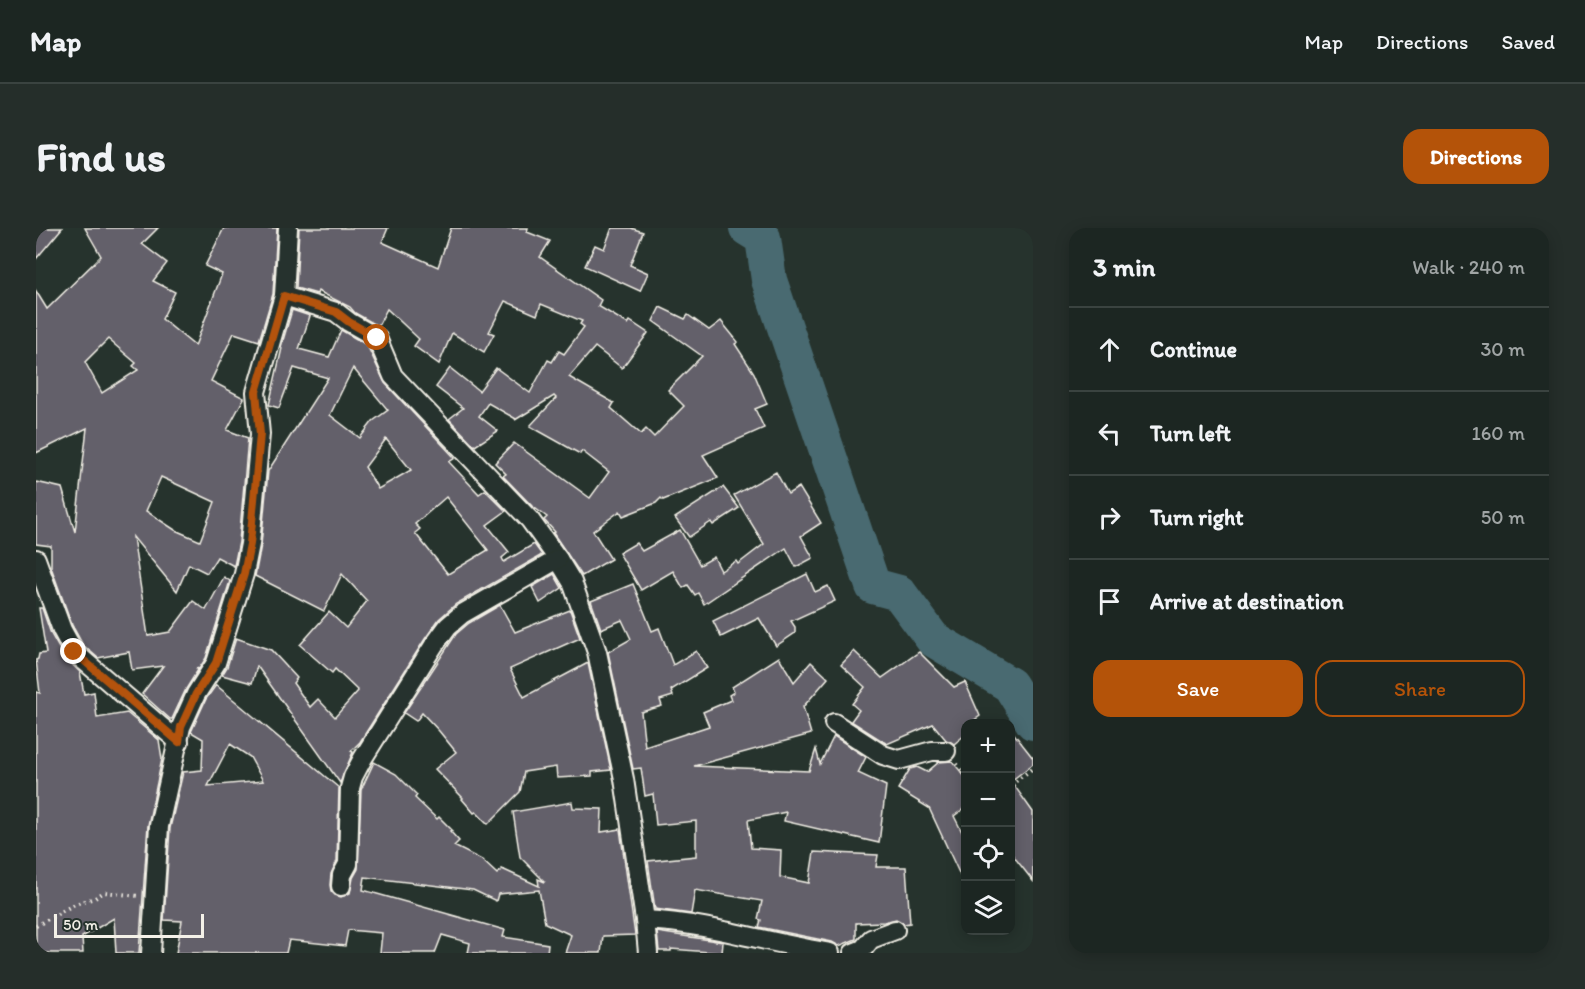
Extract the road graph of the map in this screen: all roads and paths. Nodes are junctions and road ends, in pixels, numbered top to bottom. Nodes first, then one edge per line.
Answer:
1 (288, 228) edge
2 (284, 296) junction
3 (36, 559) edge
4 (558, 559) junction
5 (834, 723) dead end
6 (179, 742) junction
7 (946, 751) dead end
8 (1033, 768) edge
9 (1015, 781) edge
10 (341, 886) dead end
11 (154, 897) junction
12 (645, 920) junction
13 (36, 926) edge
14 (895, 930) dead end
15 (152, 953) edge
16 (648, 953) edge
17 (830, 953) edge
18 (853, 953) edge

1 - 2 street
2 - 4 street
2 - 6 street
3 - 6 street
4 - 10 street
4 - 12 street
5 - 7 street
6 - 11 street
8 - 9 path
11 - 13 path
11 - 15 street
12 - 16 street
12 - 17 street
14 - 18 street

